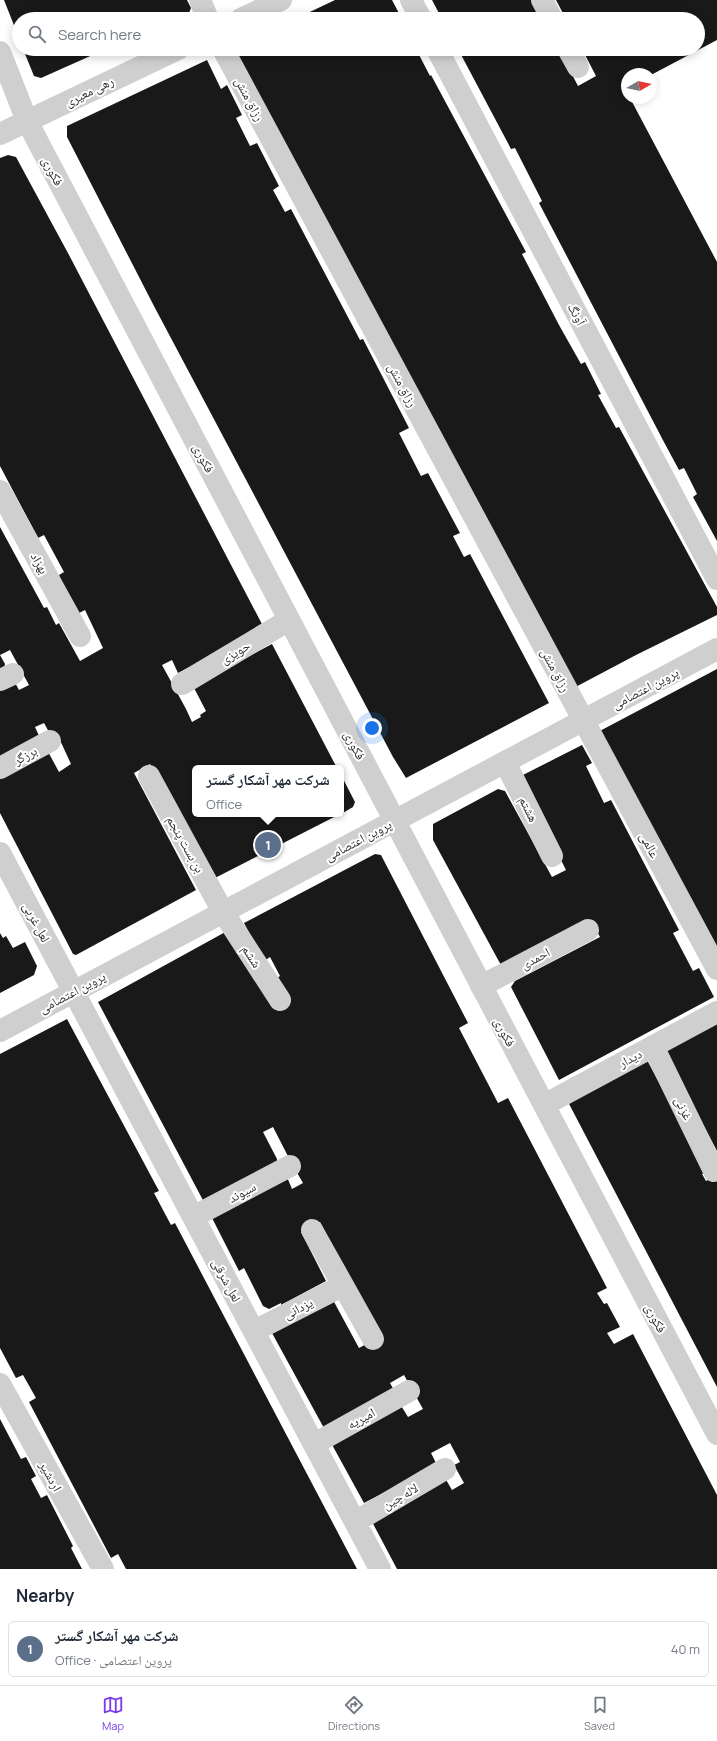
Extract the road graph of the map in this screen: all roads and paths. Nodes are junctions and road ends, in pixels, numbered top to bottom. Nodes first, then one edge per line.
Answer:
1 (200, 0) edge
2 (281, 0) edge
3 (411, 0) edge
4 (542, 0) edge
5 (205, 12) edge
6 (256, 12) edge
7 (417, 12) edge
8 (548, 12) edge
9 (0, 52) edge
10 (163, 56) edge
11 (227, 56) edge
12 (441, 56) edge
13 (27, 121) junction
14 (0, 134) edge
15 (0, 491) edge
16 (717, 579) edge
17 (289, 620) junction
18 (80, 636) dead end
19 (717, 649) edge
20 (182, 684) dead end
21 (583, 720) junction
22 (50, 741) dead end
23 (505, 762) junction
24 (0, 768) edge
25 (149, 776) dead end
26 (394, 820) junction
27 (0, 853) edge
28 (552, 856) dead end
29 (223, 912) junction
30 (588, 930) dead end
31 (717, 969) edge
32 (481, 986) junction
33 (74, 992) junction
34 (280, 1000) dead end
35 (717, 1012) edge
36 (0, 1031) edge
37 (653, 1046) junction
38 (544, 1104) junction
39 (290, 1166) dead end
40 (714, 1171) dead end
41 (193, 1217) junction
42 (312, 1230) dead end
43 (342, 1286) junction
44 (254, 1331) junction
45 (373, 1339) dead end
46 (0, 1384) edge
47 (409, 1392) dead end
48 (717, 1434) edge
49 (314, 1444) junction
50 (445, 1470) dead end
51 (355, 1522) junction
52 (103, 1569) edge
53 (380, 1569) edge

1 - 5 street
2 - 6 street
3 - 7 street
4 - 8 street
9 - 13 street, فکوری
10 - 13 street, رهی معیری
11 - 21 street, رزاق منش
12 - 16 street, آونگ
13 - 14 street, رهی معیری
13 - 17 street, فکوری
15 - 18 street, بهزاد
17 - 20 street, حویزی
17 - 26 street, فکوری
19 - 21 street, پروین اعتصامی
21 - 23 street, پروین اعتصامی
21 - 31 street, عالمی
22 - 24 street, برزگر
23 - 26 street, پروین اعتصامی
23 - 28 street, هشتم
25 - 29 street, بن بست پنجم
26 - 29 street, پروین اعتصامی
26 - 32 street, فکوری
27 - 33 street, لعل غربی
29 - 33 street, پروین اعتصامی
29 - 34 street, ششم
30 - 32 street, احمدی
32 - 38 street, فکوری
33 - 36 street, پروین اعتصامی
33 - 41 street, لعل شرقی
35 - 37 street, دیدار
37 - 38 street, دیدار
37 - 40 street, غزنی
38 - 48 street, فکوری
39 - 41 street, سیوند
41 - 44 street, لعل شرقی
42 - 43 street
43 - 44 street, یزدانی
43 - 45 street
44 - 49 street, لعل شرقی
46 - 52 street, اردشیر
47 - 49 street, امیریه
49 - 51 street, لعل شرقی
50 - 51 street, لاله چین
51 - 53 street, لعل شرقی

